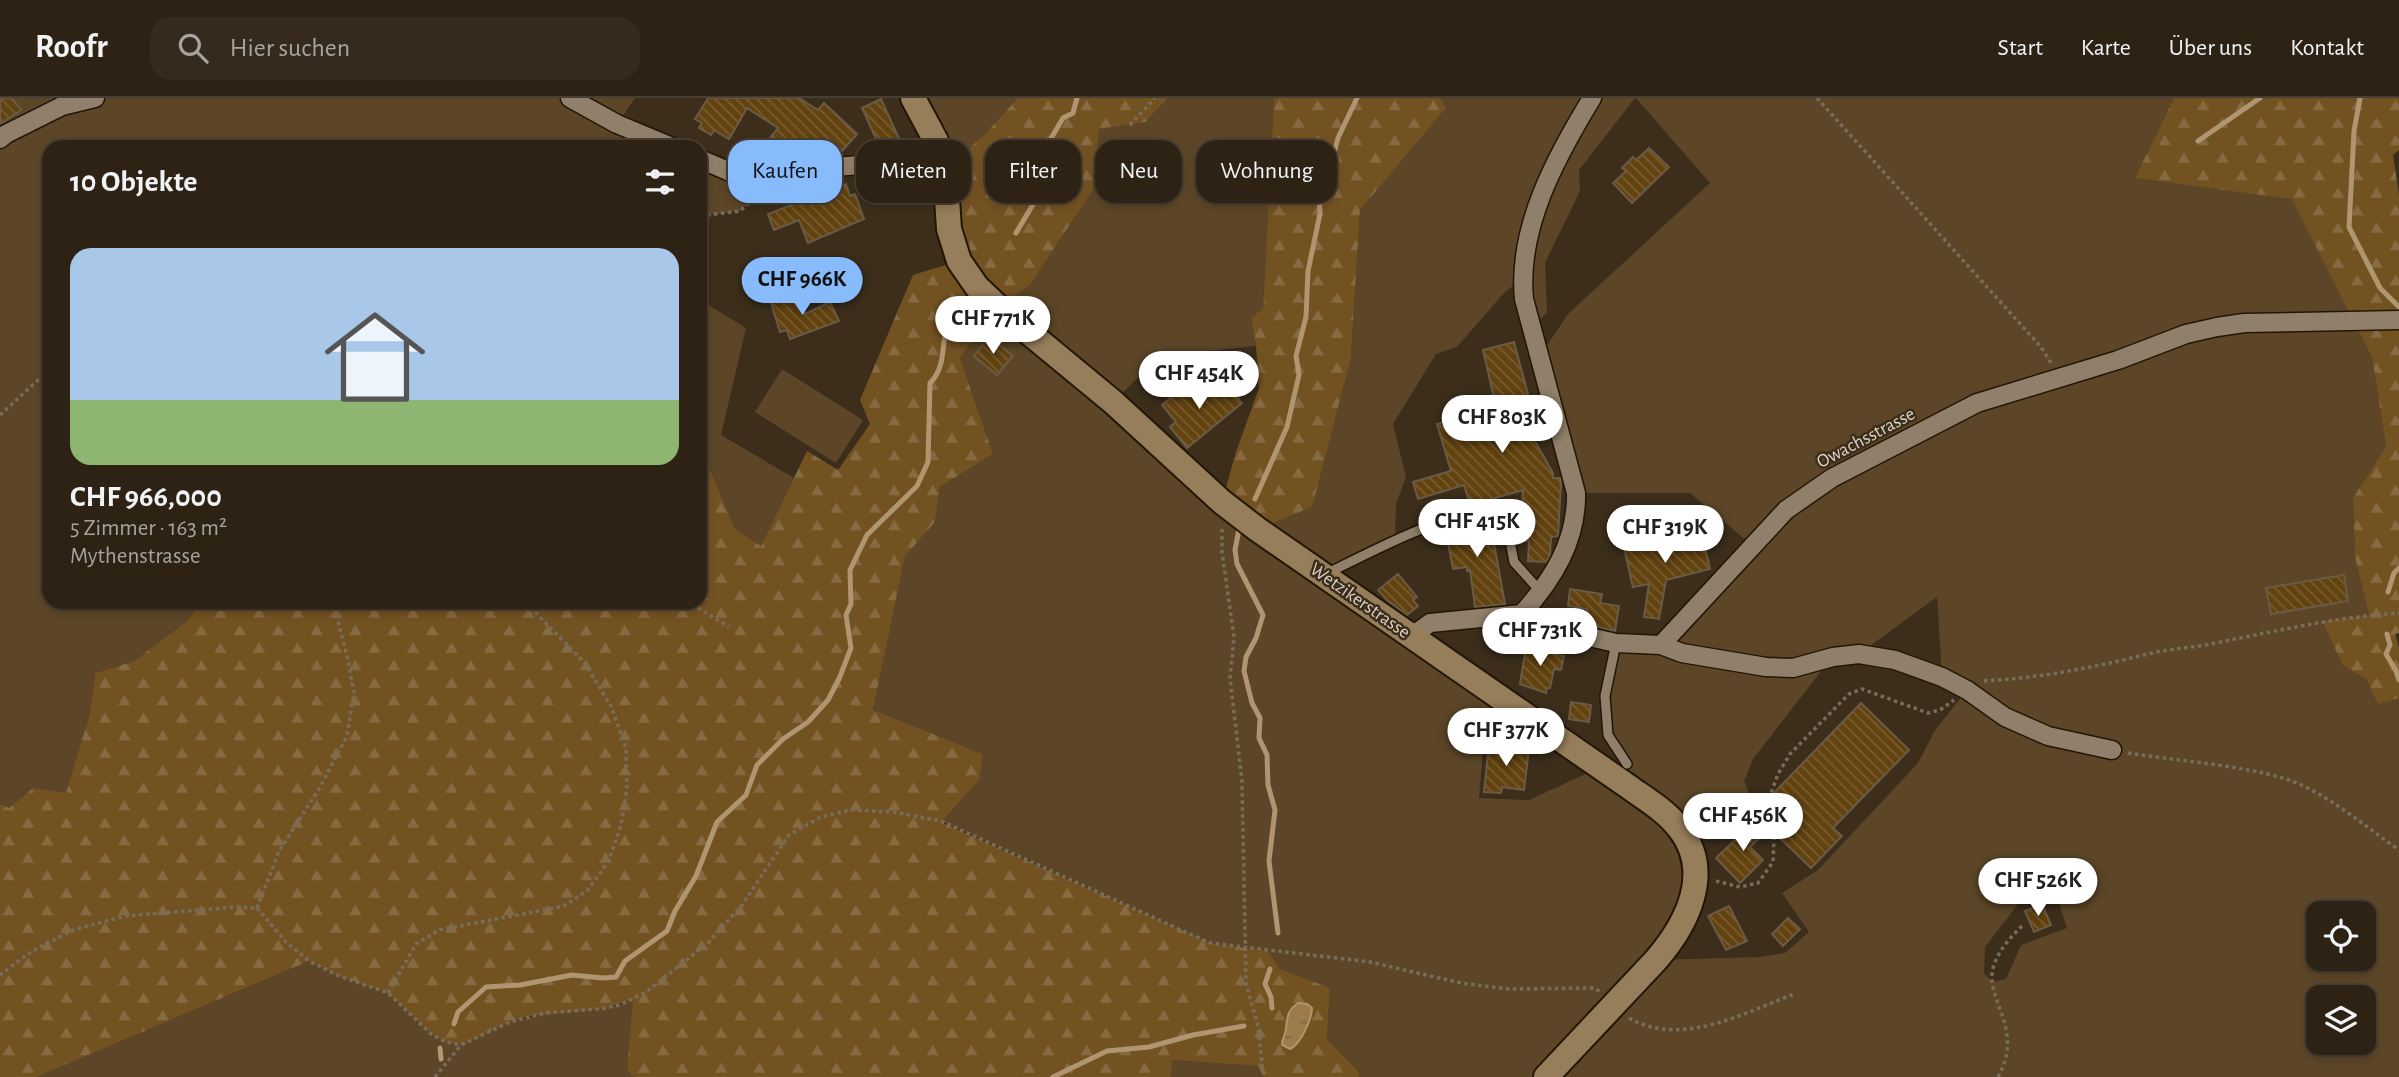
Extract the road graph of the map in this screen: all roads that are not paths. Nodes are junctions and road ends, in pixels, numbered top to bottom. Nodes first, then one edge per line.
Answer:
1 (95, 98) edge
2 (570, 98) edge
3 (913, 98) edge
4 (1592, 98) edge
5 (0, 139) edge
6 (655, 140) edge
7 (935, 140) edge
8 (707, 162) edge
9 (856, 165) edge
10 (947, 203) edge
11 (2399, 320) edge
12 (1324, 575) junction
13 (1541, 592) junction
14 (1522, 614) junction
15 (1412, 636) junction
16 (1616, 643) junction
17 (1661, 645) junction
18 (2112, 750) road end
19 (1627, 764) dead end
20 (1546, 1077) edge

1 - 5 street
2 - 6 street
3 - 7 street, Wetzikerstrasse
4 - 13 street
8 - 9 street
10 - 12 street, Wetzikerstrasse
11 - 17 street, Owachsstrasse
12 - 13 lane
12 - 15 street, Wetzikerstrasse
13 - 14 street
14 - 15 street
14 - 16 street
15 - 20 street, Wetzikerstrasse
16 - 17 street
16 - 19 lane
17 - 18 street

